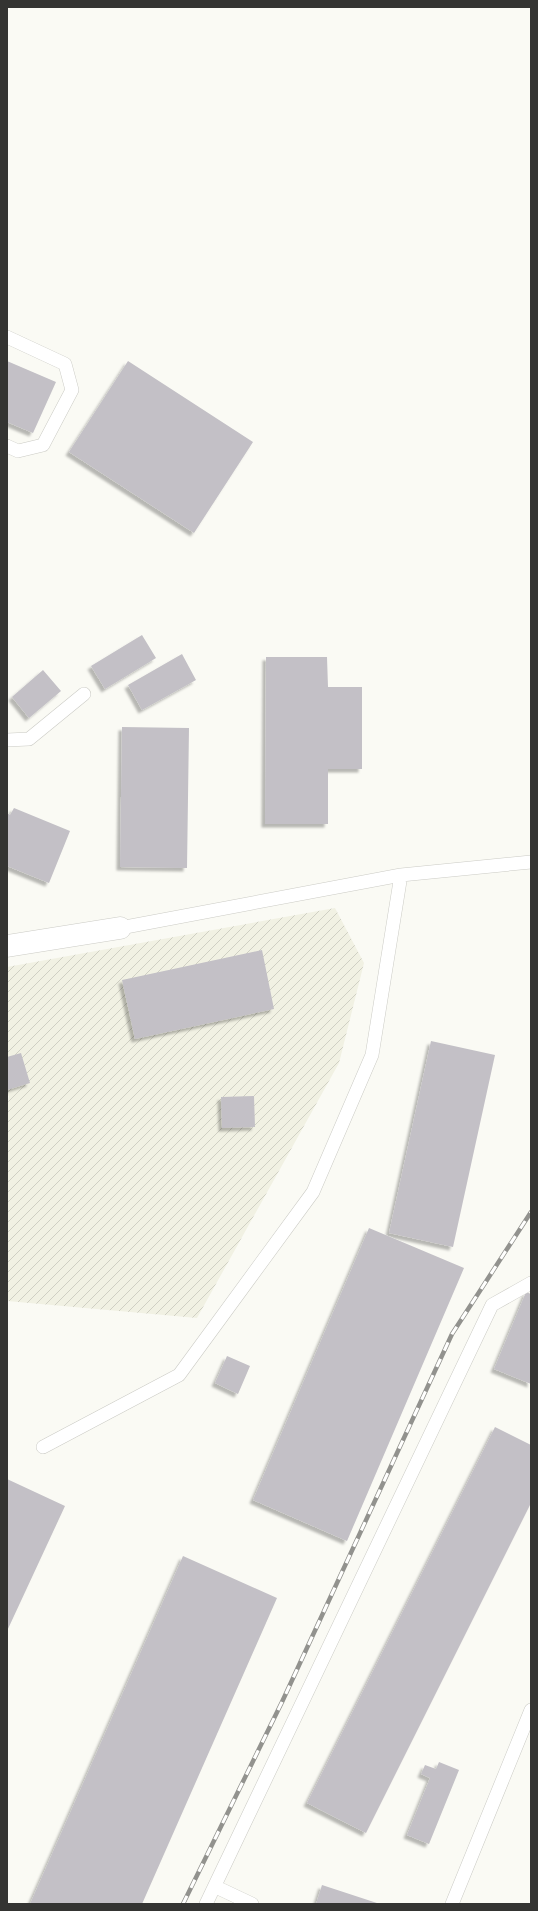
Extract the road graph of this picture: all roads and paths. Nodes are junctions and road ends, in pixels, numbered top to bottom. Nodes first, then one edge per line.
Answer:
1 (7, 337) edge
2 (7, 446) edge
3 (84, 694) dead end
4 (7, 740) edge
5 (531, 862) edge
6 (401, 875) junction
7 (120, 928) joint
8 (7, 946) edge
9 (531, 1283) edge
10 (43, 1446) dead end
11 (531, 1710) edge
12 (216, 1887) junction
13 (206, 1904) edge
14 (252, 1904) edge
15 (452, 1904) edge

1 - 2 lane
3 - 4 lane
5 - 6 lane
6 - 7 lane
6 - 10 lane
7 - 8 street
9 - 12 lane
11 - 15 lane
12 - 13 lane
12 - 14 lane

